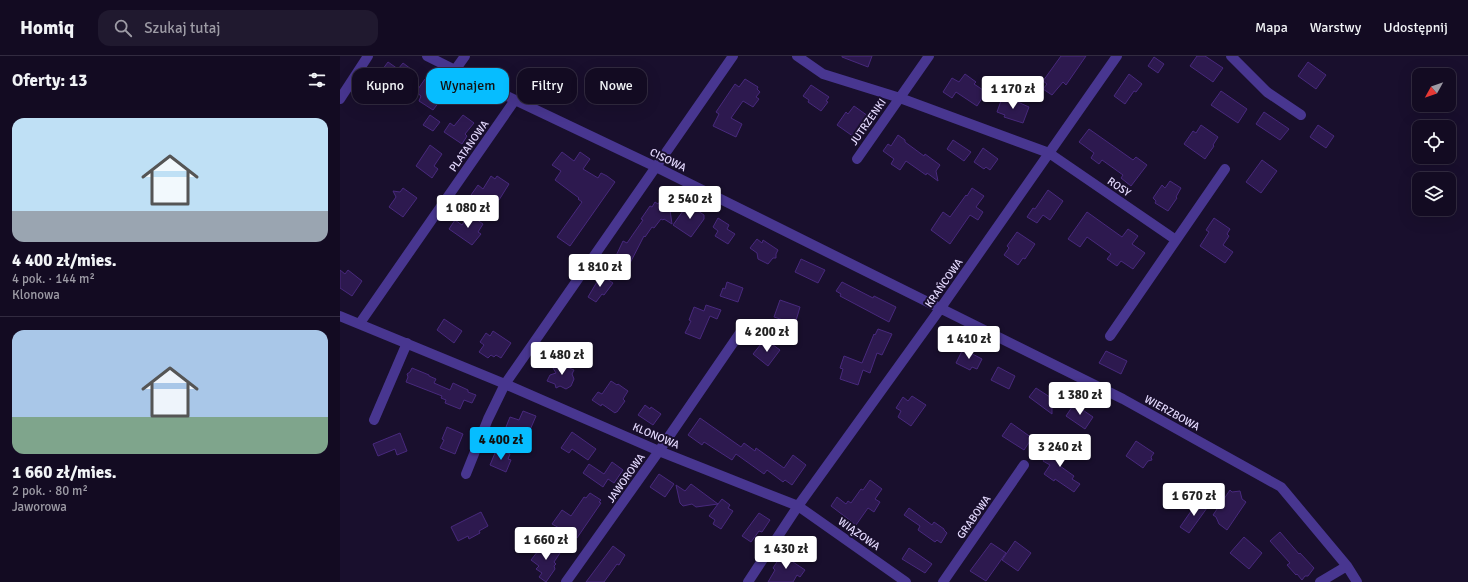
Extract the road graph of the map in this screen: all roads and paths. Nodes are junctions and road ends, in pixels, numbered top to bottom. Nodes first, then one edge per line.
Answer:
1 (368, 56) edge
2 (427, 56) edge
3 (465, 56) edge
4 (733, 56) edge
5 (797, 56) edge
6 (929, 56) edge
7 (1116, 56) edge
8 (1231, 56) edge
9 (451, 68) edge
10 (456, 68) edge
11 (509, 97) edge
12 (900, 98) junction
13 (340, 99) edge
14 (515, 100) junction
15 (1301, 115) dead end
16 (1049, 153) junction
17 (857, 159) dead end
18 (656, 167) junction
19 (1225, 169) dead end
20 (1176, 240) junction
21 (940, 309) junction
22 (340, 316) edge
23 (360, 323) junction
24 (744, 327) dead end
25 (1110, 336) dead end
26 (407, 343) junction
27 (505, 384) junction
28 (374, 420) dead end
29 (659, 451) junction
30 (1024, 465) dead end
31 (466, 474) dead end
32 (798, 506) junction
33 (1347, 566) junction
34 (566, 582) edge
35 (748, 582) edge
36 (906, 582) edge
37 (943, 582) edge
38 (1320, 582) edge
39 (1357, 582) edge

1 - 13 street
2 - 9 street, CISOWA
3 - 10 street
4 - 18 street
5 - 12 street, JUTRZENKI
6 - 12 street
7 - 16 street, KRAŃCOWA
8 - 15 street
11 - 14 street, CISOWA
12 - 16 street, JUTRZENKI
12 - 17 street, JUTRZENKI
14 - 18 street, CISOWA
14 - 23 street, PLATANOWA
16 - 20 street, ROSY
16 - 21 street, KRAŃCOWA
18 - 21 street, CISOWA
18 - 27 street
19 - 20 street
20 - 25 street
21 - 32 street, KRAŃCOWA
21 - 33 street, WIERZBOWA
22 - 23 street, KLONOWA
23 - 26 street, KLONOWA
24 - 29 street, JAWOROWA
26 - 27 street, KLONOWA
26 - 28 street
27 - 29 street, KLONOWA
27 - 31 street
29 - 32 street, KLONOWA
29 - 34 street, JAWOROWA
30 - 37 street, GRABOWA
32 - 35 street, KRAŃCOWA
32 - 36 street, WIĄZOWA
33 - 38 street
33 - 39 street, WIERZBOWA

